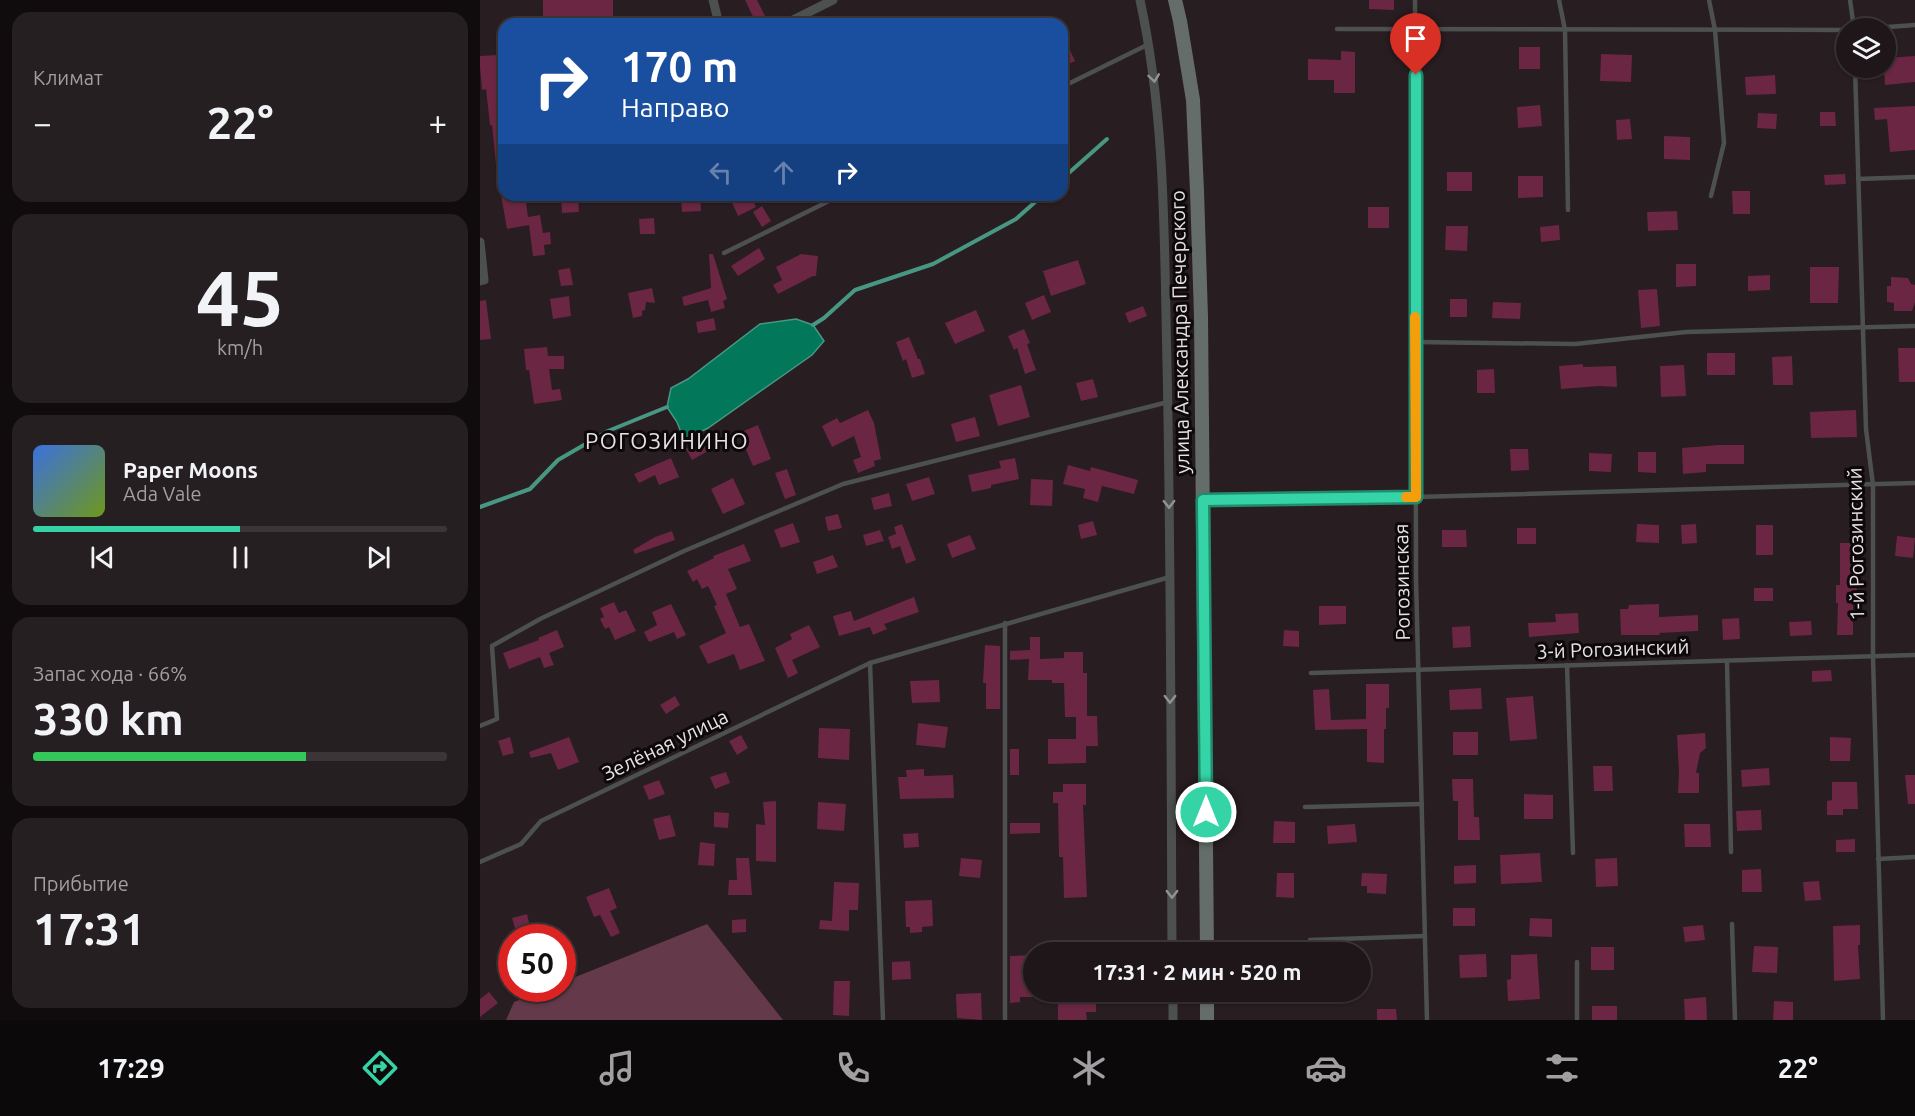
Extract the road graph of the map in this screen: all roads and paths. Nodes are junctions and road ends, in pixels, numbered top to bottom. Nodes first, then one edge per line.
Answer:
1 (713, 0) edge
2 (833, 0) edge
3 (1140, 0) edge
4 (1175, 0) edge
5 (1415, 0) edge
6 (1559, 0) edge
7 (1709, 0) edge
8 (1850, 0) edge
9 (717, 18) edge
10 (796, 18) edge
11 (1853, 18) edge
12 (1915, 25) edge
13 (1896, 26) edge
14 (1337, 29) dead end
15 (1416, 29) junction
16 (1565, 30) junction
17 (1715, 30) junction
18 (1836, 30) edge
19 (1149, 44) junction
20 (1855, 78) edge
21 (1068, 84) edge
22 (1915, 177) edge
23 (1858, 179) junction
24 (1711, 196) dead end
25 (830, 201) edge
26 (1568, 210) dead end
27 (480, 242) edge
28 (724, 253) dead end
29 (480, 281) edge
30 (1915, 326) edge
31 (1863, 327) junction
32 (1415, 342) junction
33 (1168, 402) junction
34 (1915, 483) edge
35 (1873, 485) junction
36 (1416, 497) junction
37 (1203, 500) junction
38 (1170, 577) junction
39 (1005, 623) junction
40 (1915, 655) edge
41 (1873, 657) junction
42 (1727, 661) junction
43 (870, 663) junction
44 (1567, 665) junction
45 (1419, 670) junction
46 (1311, 673) dead end
47 (480, 726) edge
48 (1422, 804) junction
49 (1305, 807) dead end
50 (1731, 852) dead end
51 (1573, 853) dead end
52 (1915, 857) edge
53 (1878, 859) junction
54 (480, 862) edge
55 (1732, 924) dead end
56 (1425, 936) junction
57 (1310, 940) dead end
58 (1172, 942) edge
59 (1207, 942) edge
60 (1577, 962) dead end
61 (1173, 1002) edge
62 (1207, 1002) edge
63 (883, 1020) edge
64 (1005, 1020) edge
65 (1173, 1020) edge
66 (1207, 1020) edge
67 (1427, 1020) edge
68 (1577, 1020) edge
69 (1735, 1020) edge
70 (1883, 1020) edge

1 - 9 street
2 - 10 street
3 - 19 street
4 - 37 main road, улица Александра Печерского
5 - 15 lane, Рогозинская
6 - 16 lane
7 - 17 lane
8 - 11 lane
12 - 13 lane
14 - 15 lane
15 - 16 lane
15 - 32 lane, Рогозинская
16 - 17 lane
16 - 26 lane
17 - 18 lane
17 - 24 lane
19 - 21 lane
19 -> 33 street
20 - 23 lane, 1-й Рогозинский
22 - 23 lane
23 - 31 lane, 1-й Рогозинский
25 - 28 lane
27 - 29 street
30 - 31 lane
31 - 32 lane
31 - 35 lane, 1-й Рогозинский
32 - 36 lane, Рогозинская
33 -> 38 street
33 - 47 lane
34 - 35 lane
35 - 36 lane
35 - 41 lane, 1-й Рогозинский
36 - 37 lane
36 - 45 lane, Рогозинская
37 - 59 main road, улица Александра Печерского
38 - 39 lane, Зелёная улица
38 -> 58 street
39 - 43 lane, Зелёная улица
39 - 64 lane
40 - 41 lane, 3-й Рогозинский
41 - 42 lane, 3-й Рогозинский
41 - 53 lane, 1-й Рогозинский
42 - 44 lane, 3-й Рогозинский
42 - 50 lane
43 - 54 lane, Зелёная улица
43 - 63 lane
44 - 45 lane, 3-й Рогозинский
44 - 51 lane
45 - 46 lane, 3-й Рогозинский
45 - 48 lane, Рогозинская
48 - 49 lane
48 - 56 lane, Рогозинская
52 - 53 lane
53 - 70 lane, 1-й Рогозинский
55 - 69 lane
56 - 57 lane
56 - 67 lane, Рогозинская
60 - 68 lane
61 - 65 street
62 - 66 main road

